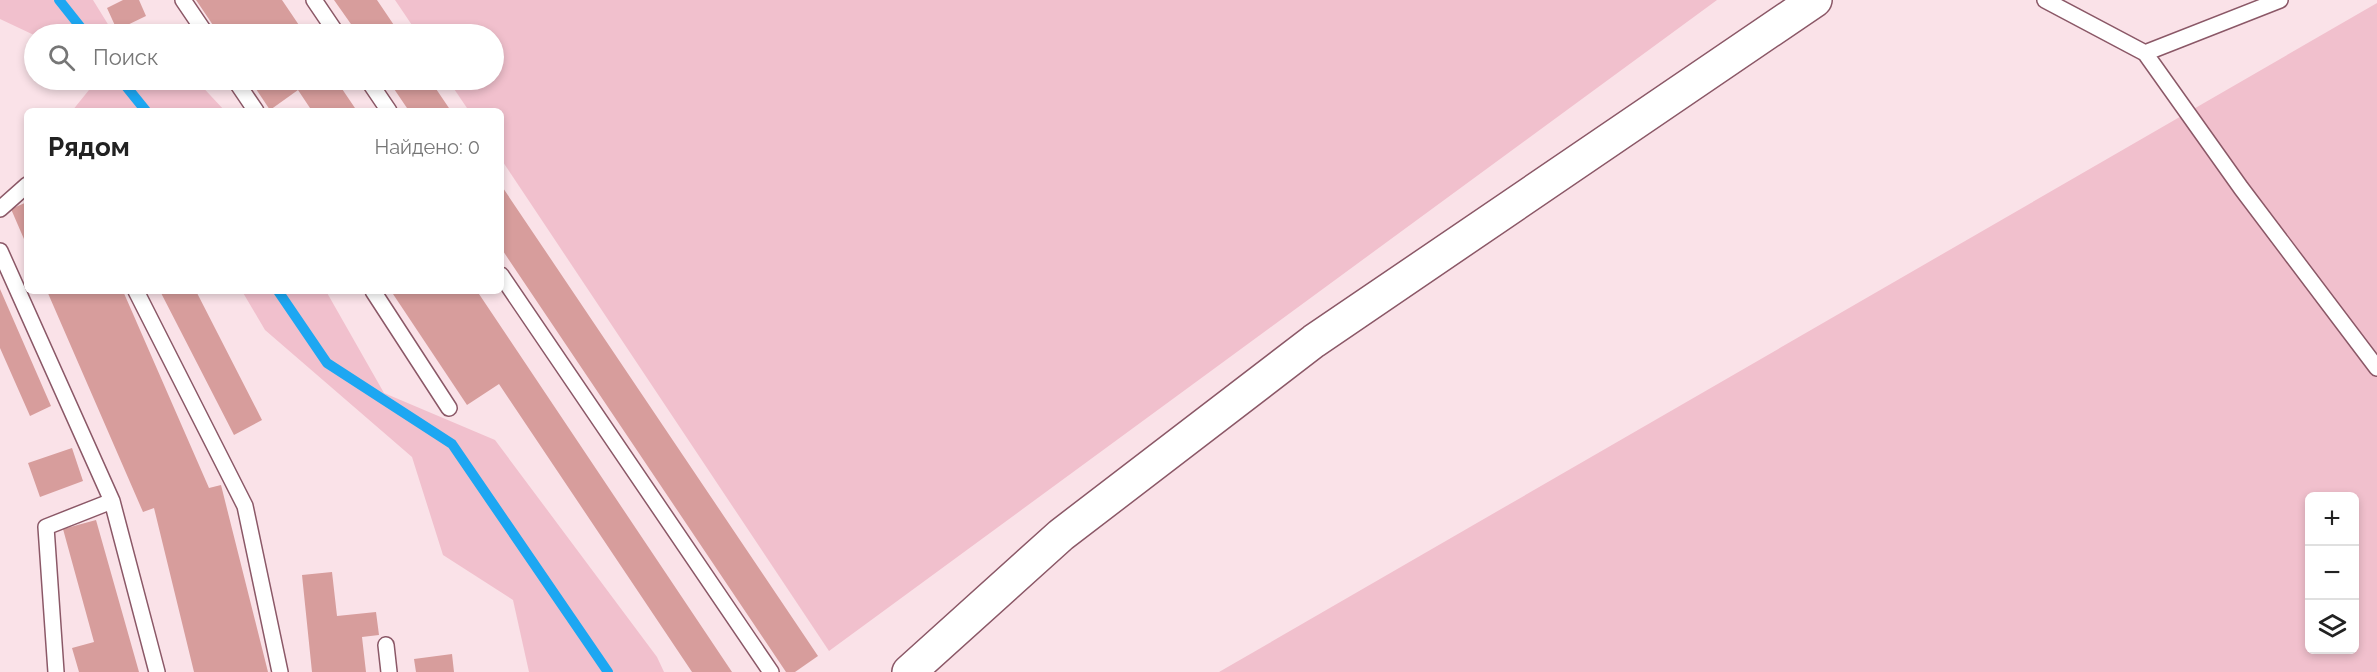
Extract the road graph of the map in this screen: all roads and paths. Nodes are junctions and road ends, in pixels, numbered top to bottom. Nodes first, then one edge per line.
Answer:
1 (183, 0) edge
2 (314, 0) edge
3 (1815, 0) edge
4 (2045, 0) edge
5 (2280, 0) edge
6 (199, 24) edge
7 (330, 24) edge
8 (2145, 53) junction
9 (242, 90) edge
10 (375, 90) edge
11 (254, 108) edge
12 (387, 108) edge
13 (24, 188) edge
14 (0, 209) edge
15 (0, 252) edge
16 (504, 279) edge
17 (138, 294) edge
18 (375, 294) edge
19 (2377, 368) edge
20 (449, 408) dead end
21 (112, 501) junction
22 (386, 645) dead end
23 (56, 672) edge
24 (157, 672) edge
25 (280, 672) edge
26 (389, 672) edge
27 (771, 672) edge
28 (909, 672) edge

1 - 6 lane
2 - 7 lane
3 - 28 main road
4 - 8 lane
5 - 8 lane
8 - 19 lane
9 - 11 lane
10 - 12 lane
13 - 14 lane
15 - 21 lane
16 - 27 lane
17 - 25 lane
18 - 20 lane
21 - 23 lane
21 - 24 lane
22 - 26 lane

